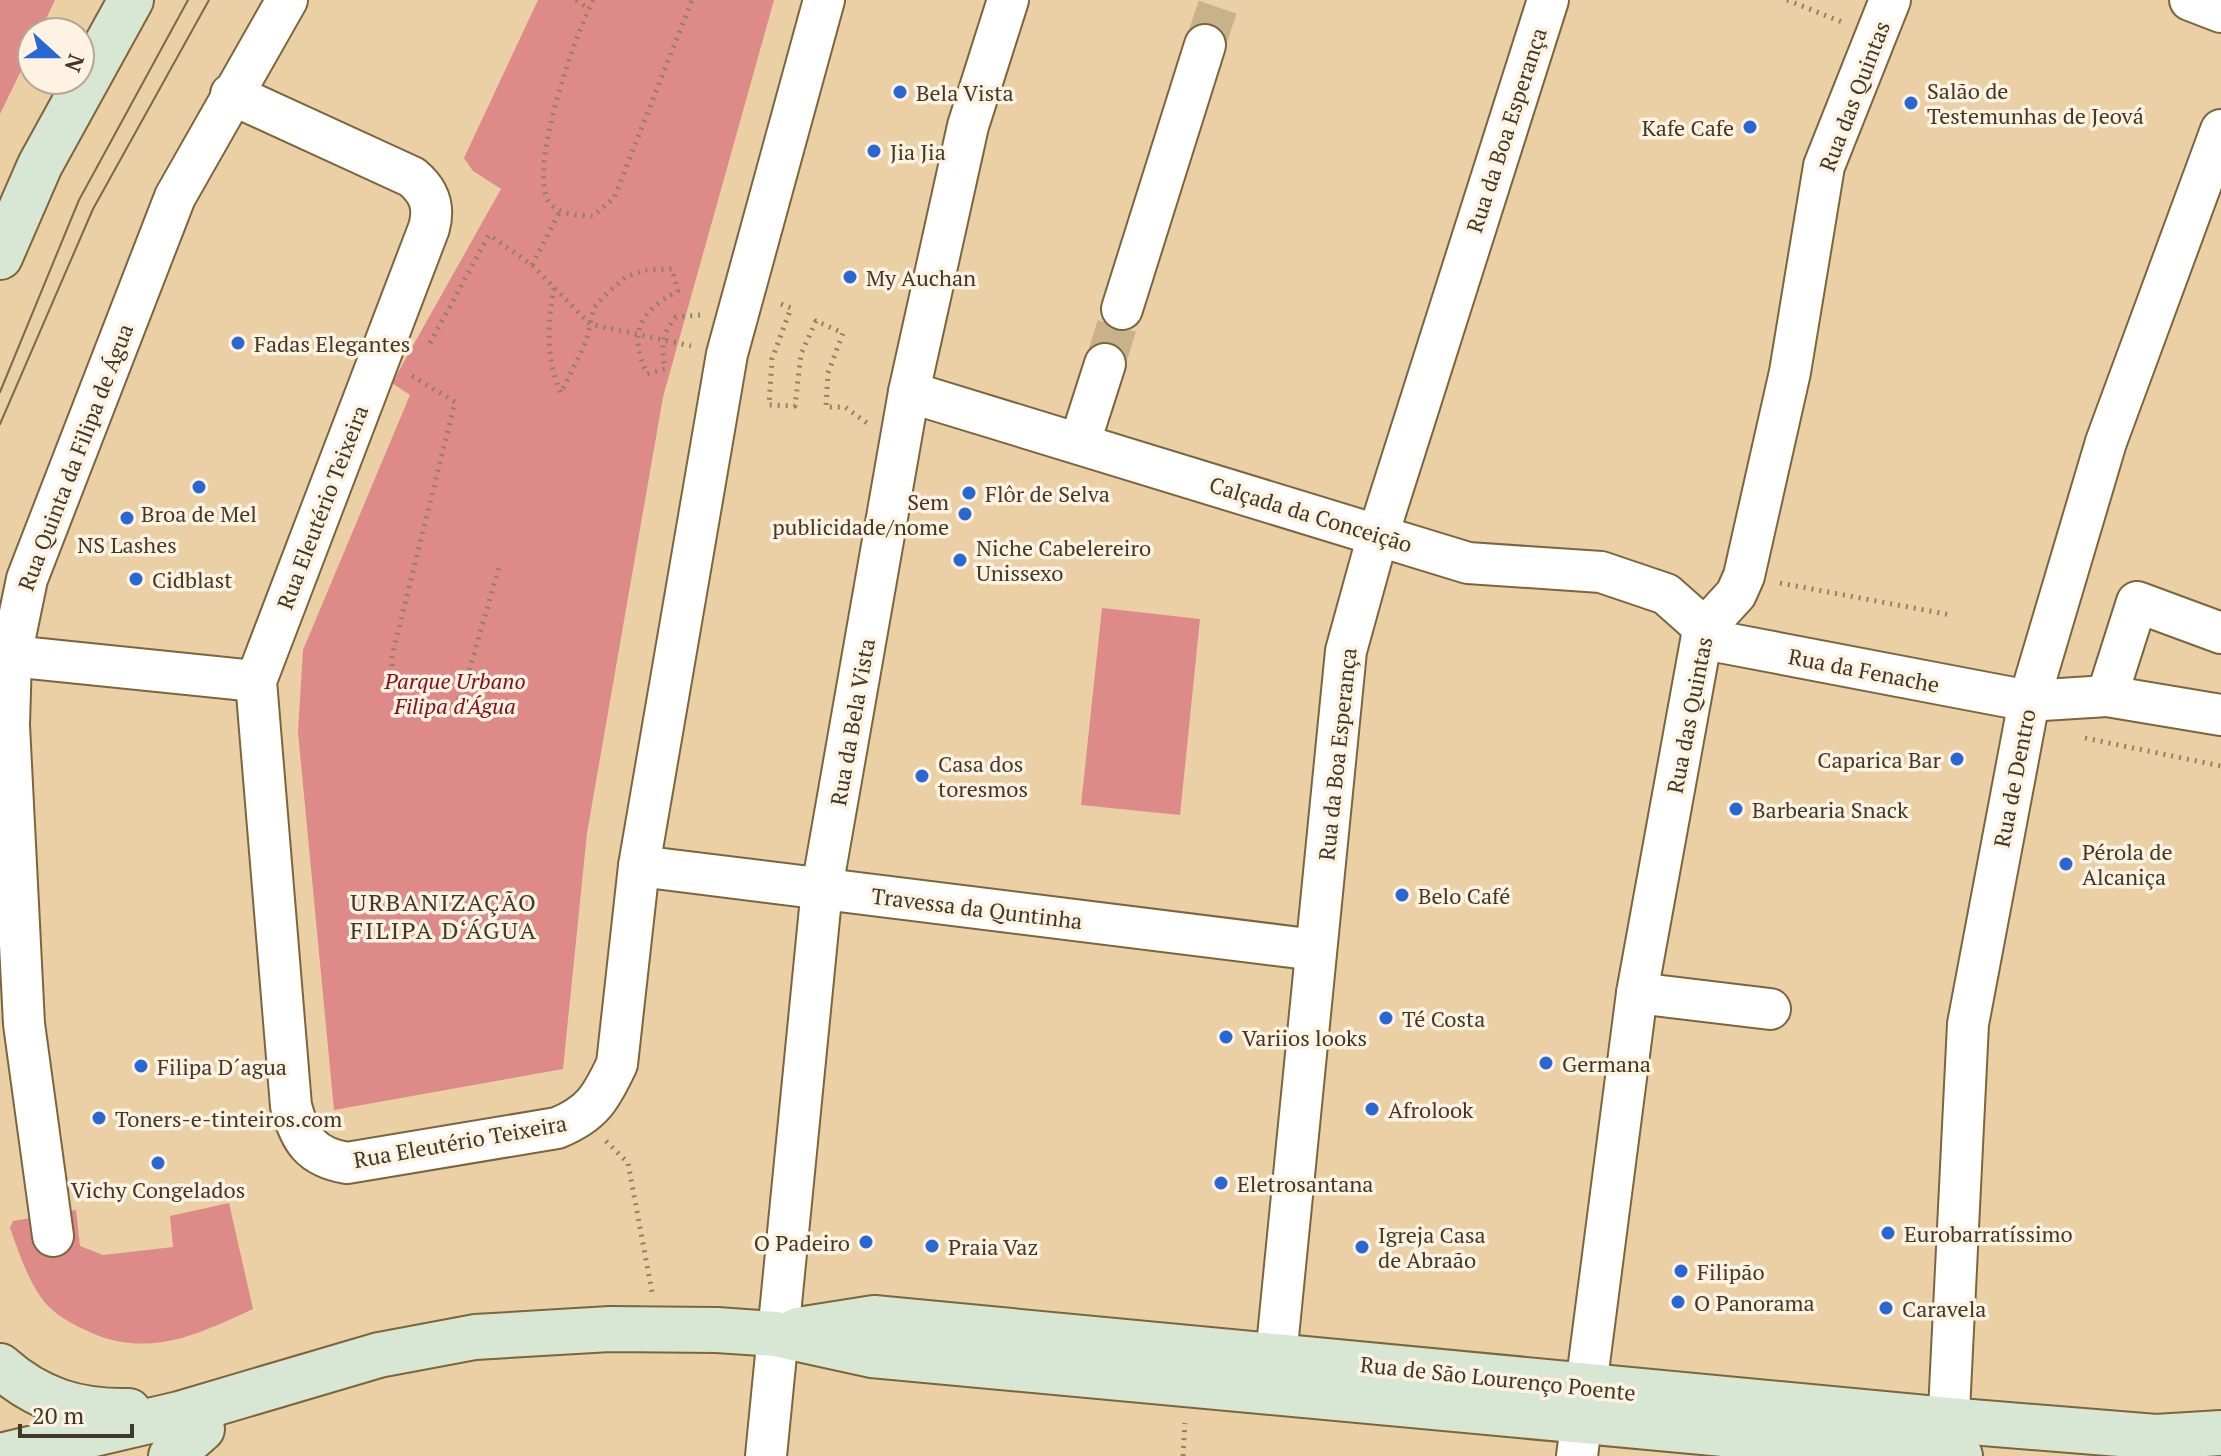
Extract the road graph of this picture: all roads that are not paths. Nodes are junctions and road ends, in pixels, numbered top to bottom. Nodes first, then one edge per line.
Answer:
1 (131, 0) edge
2 (287, 0) edge
3 (824, 0) edge
4 (1008, 0) edge
5 (1548, 0) edge
6 (2190, 0) edge
7 (2221, 12) edge
8 (1883, 18) edge
9 (1205, 45) tunnel mouth
10 (231, 94) junction
11 (2221, 130) edge
12 (0, 257) edge
13 (1122, 309) tunnel mouth
14 (1105, 364) tunnel mouth
15 (909, 392) junction
16 (1080, 442) junction
17 (1378, 535) junction
18 (1703, 630) junction
19 (2221, 633) edge
20 (11, 656) junction
21 (256, 681) junction
22 (2107, 696) junction
23 (2026, 713) junction
24 (2221, 715) edge
25 (639, 866) junction
26 (822, 888) junction
27 (1316, 950) junction
28 (1637, 993) junction
29 (1770, 1009) dead end
30 (53, 1236) dead end
31 (776, 1334) junction
32 (0, 1366) edge
33 (1274, 1374) junction
34 (1581, 1421) edge
35 (189, 1431) edge
36 (2221, 1433) edge
37 (1950, 1447) edge
38 (0, 1456) edge
39 (134, 1456) edge
40 (766, 1456) edge

1 - 12 street
2 - 10 street, Rua Quinta da Filipa de Água
3 - 25 street, Rua Eleutério Teixeira
4 - 15 street, Rua da Bela Vista
5 - 17 street, Rua da Boa Esperança
6 - 7 street
8 - 18 street, Rua das Quintas
9 - 13 street
10 - 20 street, Rua Quinta da Filipa de Água
10 - 21 street, Rua Eleutério Teixeira
11 - 23 street, Rua de Dentro
14 - 16 street
15 - 16 street, Calçada da Conceição
15 - 26 street, Rua da Bela Vista
16 - 17 street, Calçada da Conceição
17 - 18 street, Calçada da Conceição
17 - 27 street, Rua da Boa Esperança
18 - 23 street, Rua da Fenache
18 - 28 street, Rua das Quintas
19 - 22 street
20 - 21 street
20 - 30 street, Rua Quinta da Filipa de Água
21 - 25 street, Rua Eleutério Teixeira
22 - 23 street, Rua da Fenache
22 - 24 street, Rua da Fenache
23 - 37 street, Rua de Dentro
25 - 26 street, Travessa da Quntinha
26 - 27 street, Travessa da Quntinha
26 - 31 street, Rua da Bela Vista
27 - 33 street, Rua da Boa Esperança
28 - 29 street
28 - 34 street, Rua das Quintas
31 - 33 street, Rua de São Lourenço Poente
31 - 35 street, Rua de São Lourenço Poente
31 - 40 street, Rua da Bela Vista
32 - 35 street, Rua de São Lourenço Poente
33 - 34 street, Rua de São Lourenço Poente
34 - 37 street, Rua de São Lourenço Poente
35 - 38 street, Rua de São Lourenço Poente
35 - 39 street, Rua de São Lourenço Poente
36 - 37 street, Rua de São Lourenço Poente

